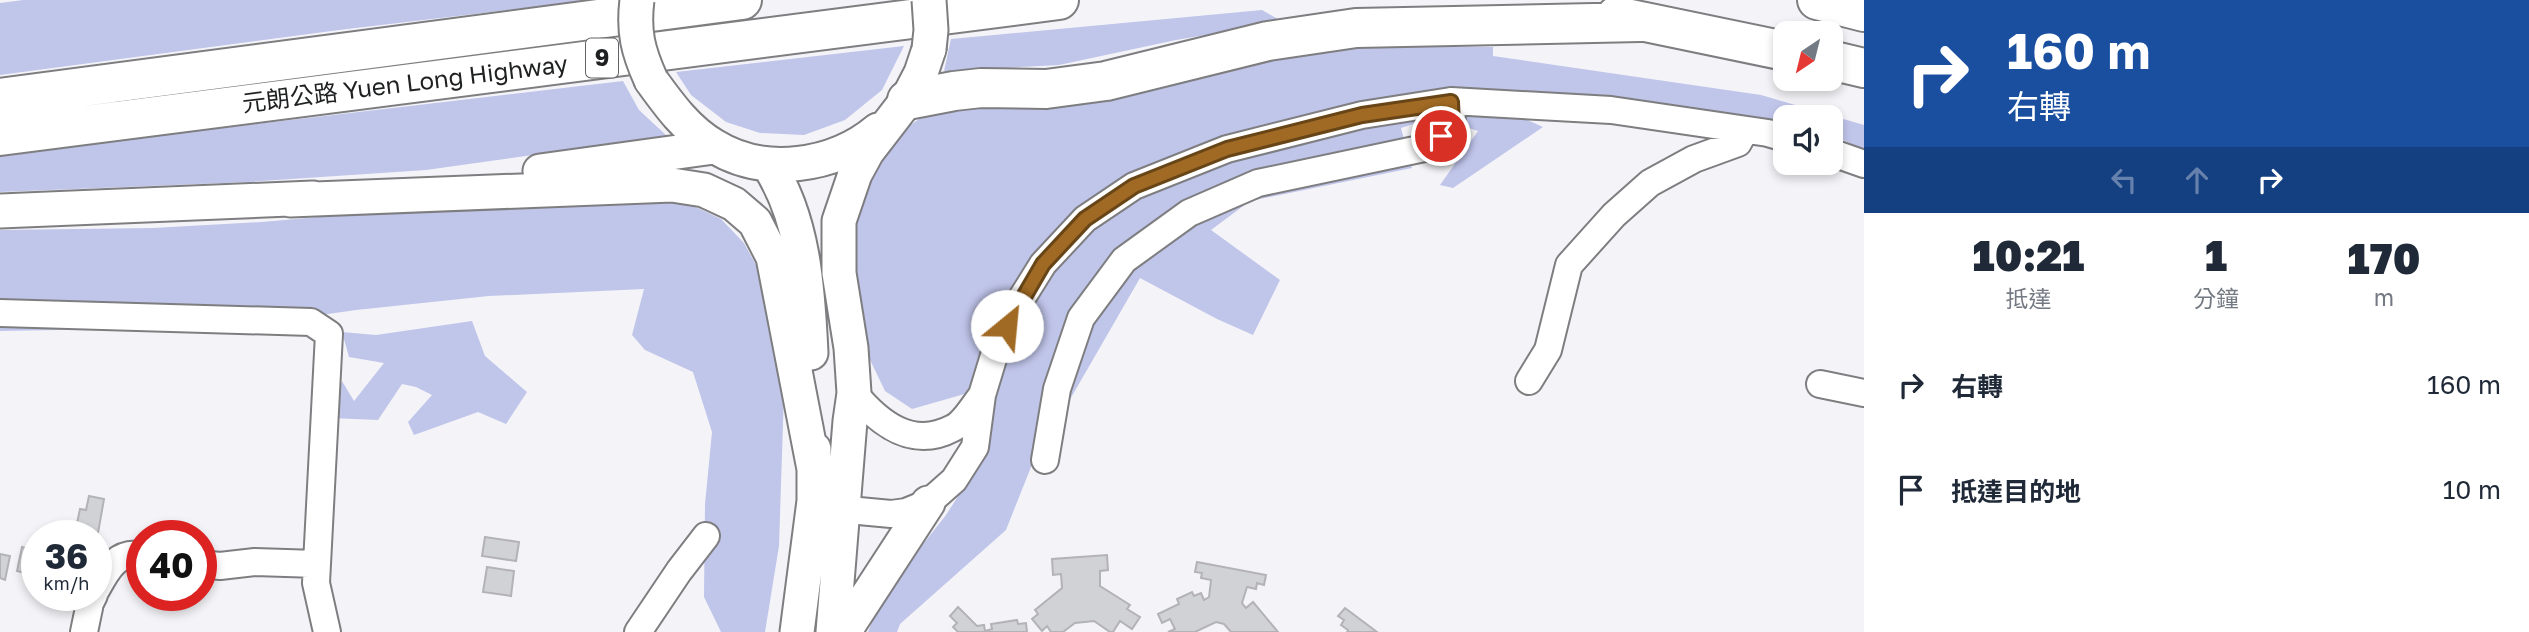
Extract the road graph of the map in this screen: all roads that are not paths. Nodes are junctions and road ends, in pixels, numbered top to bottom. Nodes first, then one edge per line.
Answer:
1 (637, 0) edge
2 (742, 0) edge
3 (929, 0) edge
4 (1059, 0) edge
5 (1538, 0) edge
6 (1817, 0) edge
7 (1864, 12) edge
8 (1640, 22) junction
9 (1773, 49) edge
10 (1843, 63) edge
11 (1864, 68) edge
12 (0, 98) edge
13 (1451, 102) junction
14 (900, 109) junction
15 (1745, 130) junction
16 (0, 136) edge
17 (1773, 136) edge
18 (715, 146) junction
19 (1843, 157) edge
20 (768, 164) junction
21 (1864, 164) edge
22 (290, 200) junction
23 (0, 211) edge
24 (0, 313) edge
25 (1529, 381) dead end
26 (1820, 384) dead end
27 (854, 393) junction
28 (1864, 393) edge
29 (982, 395) junction
30 (1045, 460) dead end
31 (824, 493) junction
32 (928, 503) junction
33 (706, 536) dead end
34 (126, 555) edge
35 (317, 564) junction
36 (112, 565) edge
37 (217, 566) edge
38 (88, 611) edge
39 (84, 632) edge
40 (327, 632) edge
41 (638, 632) edge
42 (796, 632) edge
43 (833, 632) edge
44 (844, 632) edge

1 - 18 main road, bridge
2 - 12 highway, 元朗公路 Yuen Long Highway / 9
3 - 14 main road, bridge
4 - 16 highway, 元朗公路 Yuen Long Highway / 9
5 - 8 highway
6 - 7 highway
8 - 9 highway
8 - 14 highway
10 - 11 highway
13 - 15 street
13 - 29 street
13 - 30 street
14 - 20 main road
14 - 27 main road
15 - 17 street
15 - 25 street
18 - 20 main road
18 - 22 main road
19 - 21 street
20 - 31 main road
22 - 23 main road
22 - 31 main road
24 - 35 street
26 - 28 street
27 - 29 street
27 - 31 main road
29 - 32 street
31 - 32 street
31 - 42 main road
31 - 43 main road
32 - 44 main road
33 - 41 street
34 - 36 street
35 - 37 street
35 - 40 street
38 - 39 street

